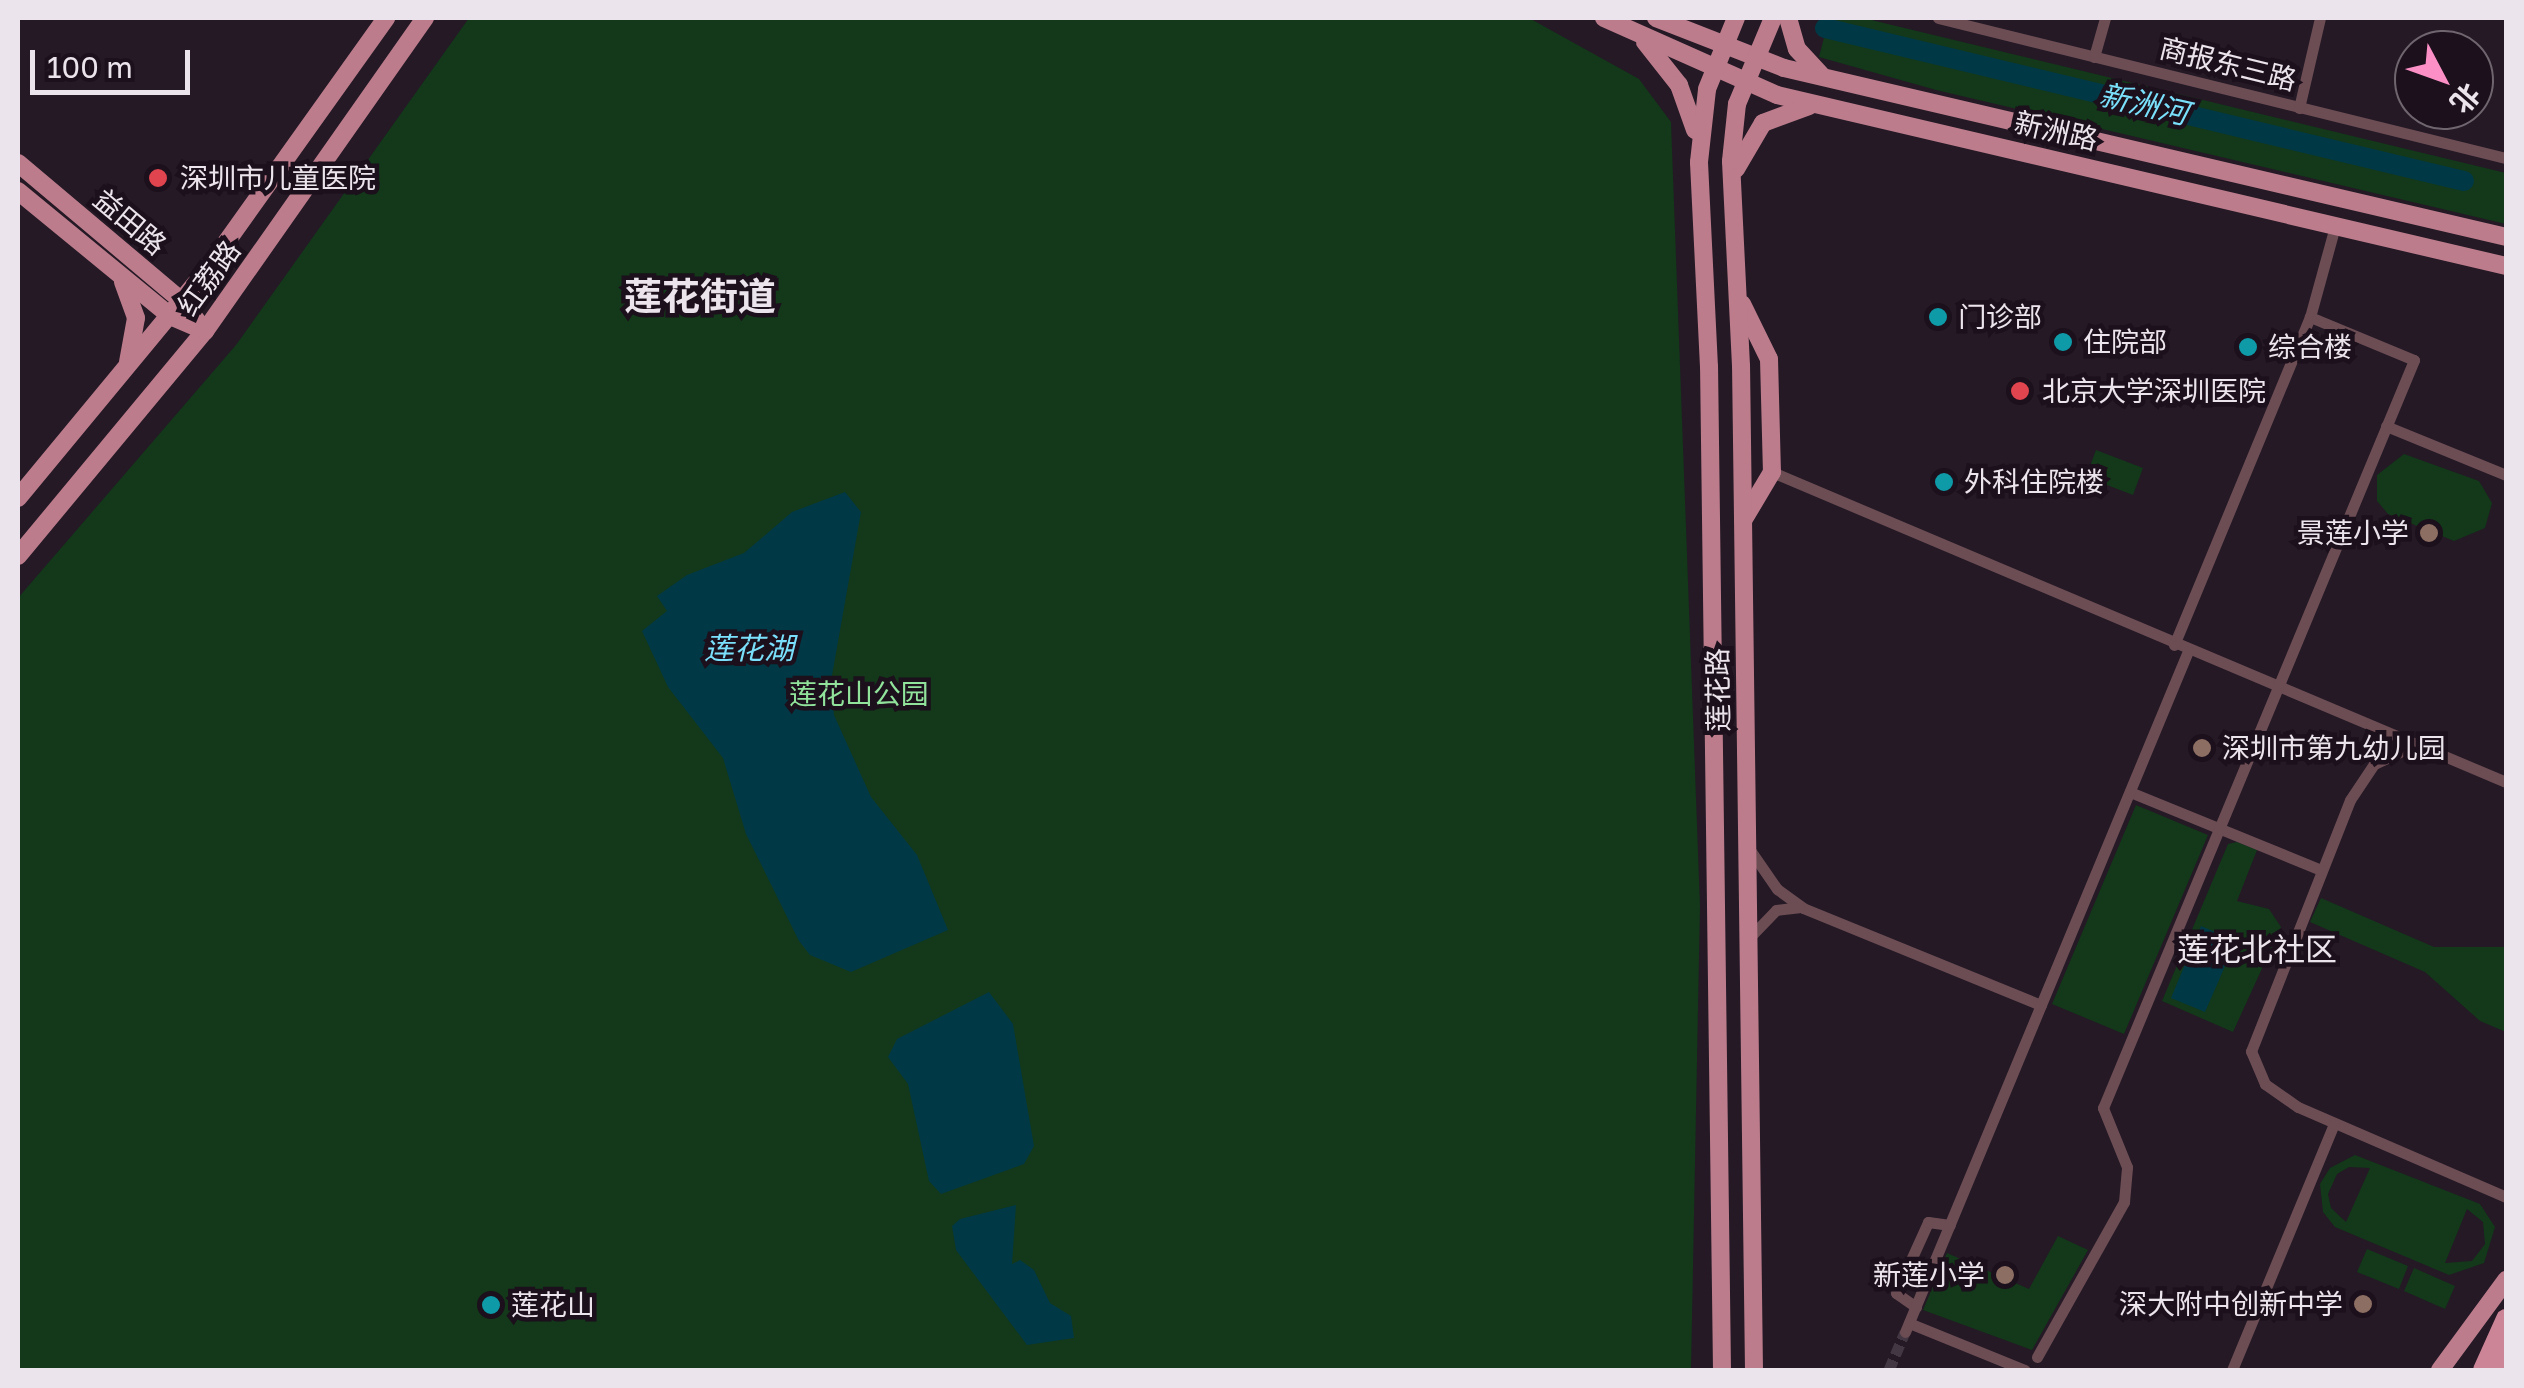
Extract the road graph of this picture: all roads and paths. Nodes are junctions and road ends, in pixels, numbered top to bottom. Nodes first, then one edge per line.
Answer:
1 (386, 18) edge
2 (426, 18) edge
3 (1604, 18) edge
4 (1656, 18) edge
5 (1736, 18) edge
6 (1773, 18) edge
7 (1788, 18) edge
8 (1938, 18) edge
9 (2102, 18) edge
10 (2320, 18) edge
11 (1637, 34) junction
12 (1724, 46) junction
13 (2091, 56) junction
14 (1757, 58) junction
15 (1716, 70) junction
16 (1826, 78) junction
17 (1750, 84) junction
18 (1818, 106) junction
19 (2300, 108) junction
20 (2506, 158) edge
21 (1699, 162) junction
22 (18, 163) edge
23 (1732, 178) junction
24 (18, 192) edge
25 (2336, 226) junction
26 (2506, 238) edge
27 (2506, 266) edge
28 (120, 277) junction
29 (1738, 297) junction
30 (182, 301) junction
31 (170, 316) junction
32 (2310, 317) junction
33 (205, 331) junction
34 (128, 366) junction
35 (2386, 426) junction
36 (1772, 472) junction
37 (2506, 476) edge
38 (18, 498) edge
39 (1743, 519) junction
40 (18, 556) edge
41 (2174, 646) junction
42 (2188, 651) junction
43 (2278, 688) junction
44 (2415, 745) junction
45 (2506, 782) edge
46 (2130, 792) junction
47 (2219, 828) junction
48 (1747, 847) junction
49 (2321, 870) junction
50 (1803, 908) junction
51 (1748, 938) junction
52 (2041, 1006) junction
53 (2334, 1124) junction
54 (2506, 1197) edge
55 (1950, 1224) junction
56 (2506, 1280) edge
57 (1916, 1307) junction
58 (2506, 1319) edge
59 (2506, 1356) edge
60 (2036, 1358) dead end
61 (1722, 1370) edge
62 (1754, 1370) edge
63 (2025, 1370) edge
64 (2232, 1370) edge
65 (2440, 1370) edge
66 (2483, 1370) edge
67 (2499, 1370) edge

1 - 30 main road, 红荔路
2 - 33 main road, 红荔路
3 - 11 main road, 新洲路
4 - 12 main road, 新洲路
5 - 12 main road, 莲花路
6 - 14 main road, 莲花路
7 - 16 main road
8 - 13 street, 商报东三路
9 - 13 street
10 - 19 street
11 - 15 main road, 新洲路
11 - 21 main road
12 - 14 main road, 新洲路
12 - 15 main road, 莲花路
13 - 19 street, 商报东三路
14 - 16 main road, 新洲路
14 - 17 main road, 莲花路
15 - 17 main road, 新洲路
15 - 21 main road, 莲花路
16 - 26 main road, 新洲路
17 - 18 main road, 新洲路
17 - 23 main road, 莲花路
18 - 23 main road
18 - 25 main road, 新洲路
19 - 20 street, 商报东三路
21 - 61 main road, 莲花路
22 - 30 main road, 益田路
23 - 29 main road, 莲花路
24 - 28 main road, 益田路
25 - 27 main road, 新洲路
25 - 32 street
28 - 31 main road, 益田路
28 - 34 main road
29 - 36 main road
29 - 39 main road, 莲花路
30 - 31 main road, 红荔路
30 - 33 main road, 益田路
31 - 33 main road, 益田路
31 - 34 main road, 红荔路
32 - 35 street
32 - 41 street
33 - 40 main road, 红荔路
34 - 38 main road, 红荔路
35 - 37 street
35 - 43 street
36 - 39 main road
36 - 41 street
39 - 48 main road, 莲花路
41 - 42 street
42 - 43 street
42 - 46 street
43 - 44 street
43 - 47 street
44 - 45 street
44 - 49 street
46 - 47 street
46 - 52 street
47 - 49 street
47 - 60 street
48 - 50 street
48 - 51 main road, 莲花路
49 - 53 street
50 - 51 street
50 - 52 street
51 - 62 main road, 莲花路
52 - 55 street
53 - 54 street
53 - 64 street
55 - 57 street
55 - 57 street
56 - 65 main road
57 - 63 street
58 - 66 highway
59 - 67 highway

